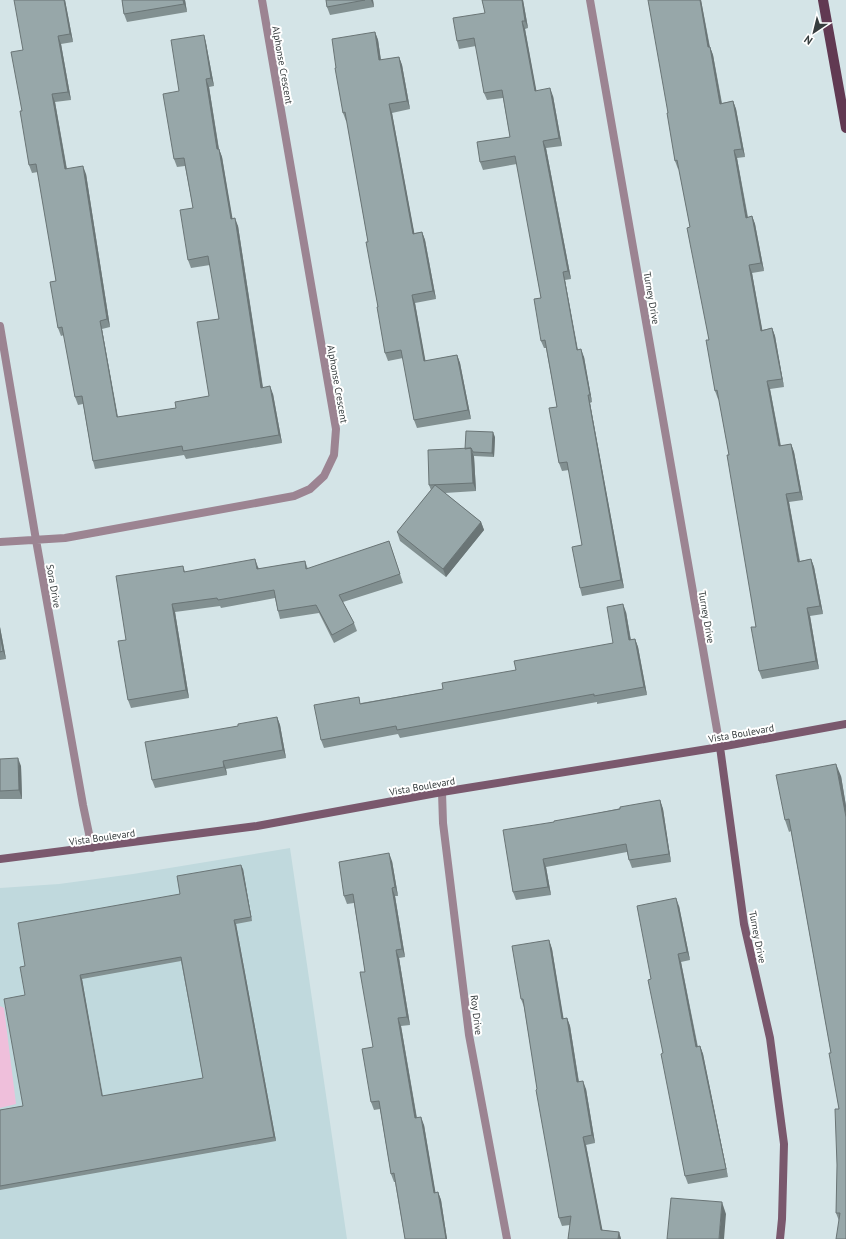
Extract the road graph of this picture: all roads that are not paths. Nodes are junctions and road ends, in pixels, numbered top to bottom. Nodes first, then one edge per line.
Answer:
1 (262, 0) edge
2 (590, 0) edge
3 (823, 0) edge
4 (846, 128) edge
5 (0, 326) edge
6 (36, 540) junction
7 (0, 542) edge
8 (846, 724) edge
9 (720, 747) junction
10 (442, 792) junction
11 (92, 848) junction
12 (0, 859) edge
13 (507, 1239) edge
14 (780, 1239) edge

1 - 6 street, Alphonse Crescent
2 - 9 street, Turney Drive
3 - 4 main road
5 - 6 street, Sora Drive
6 - 7 street, Alphonse Crescent
6 - 11 street, Sora Drive
8 - 9 street, Vista Boulevard
9 - 10 street, Vista Boulevard
9 - 14 street, Turney Drive
10 - 11 street, Vista Boulevard
10 - 13 street, Roy Drive
11 - 12 street, Vista Boulevard

